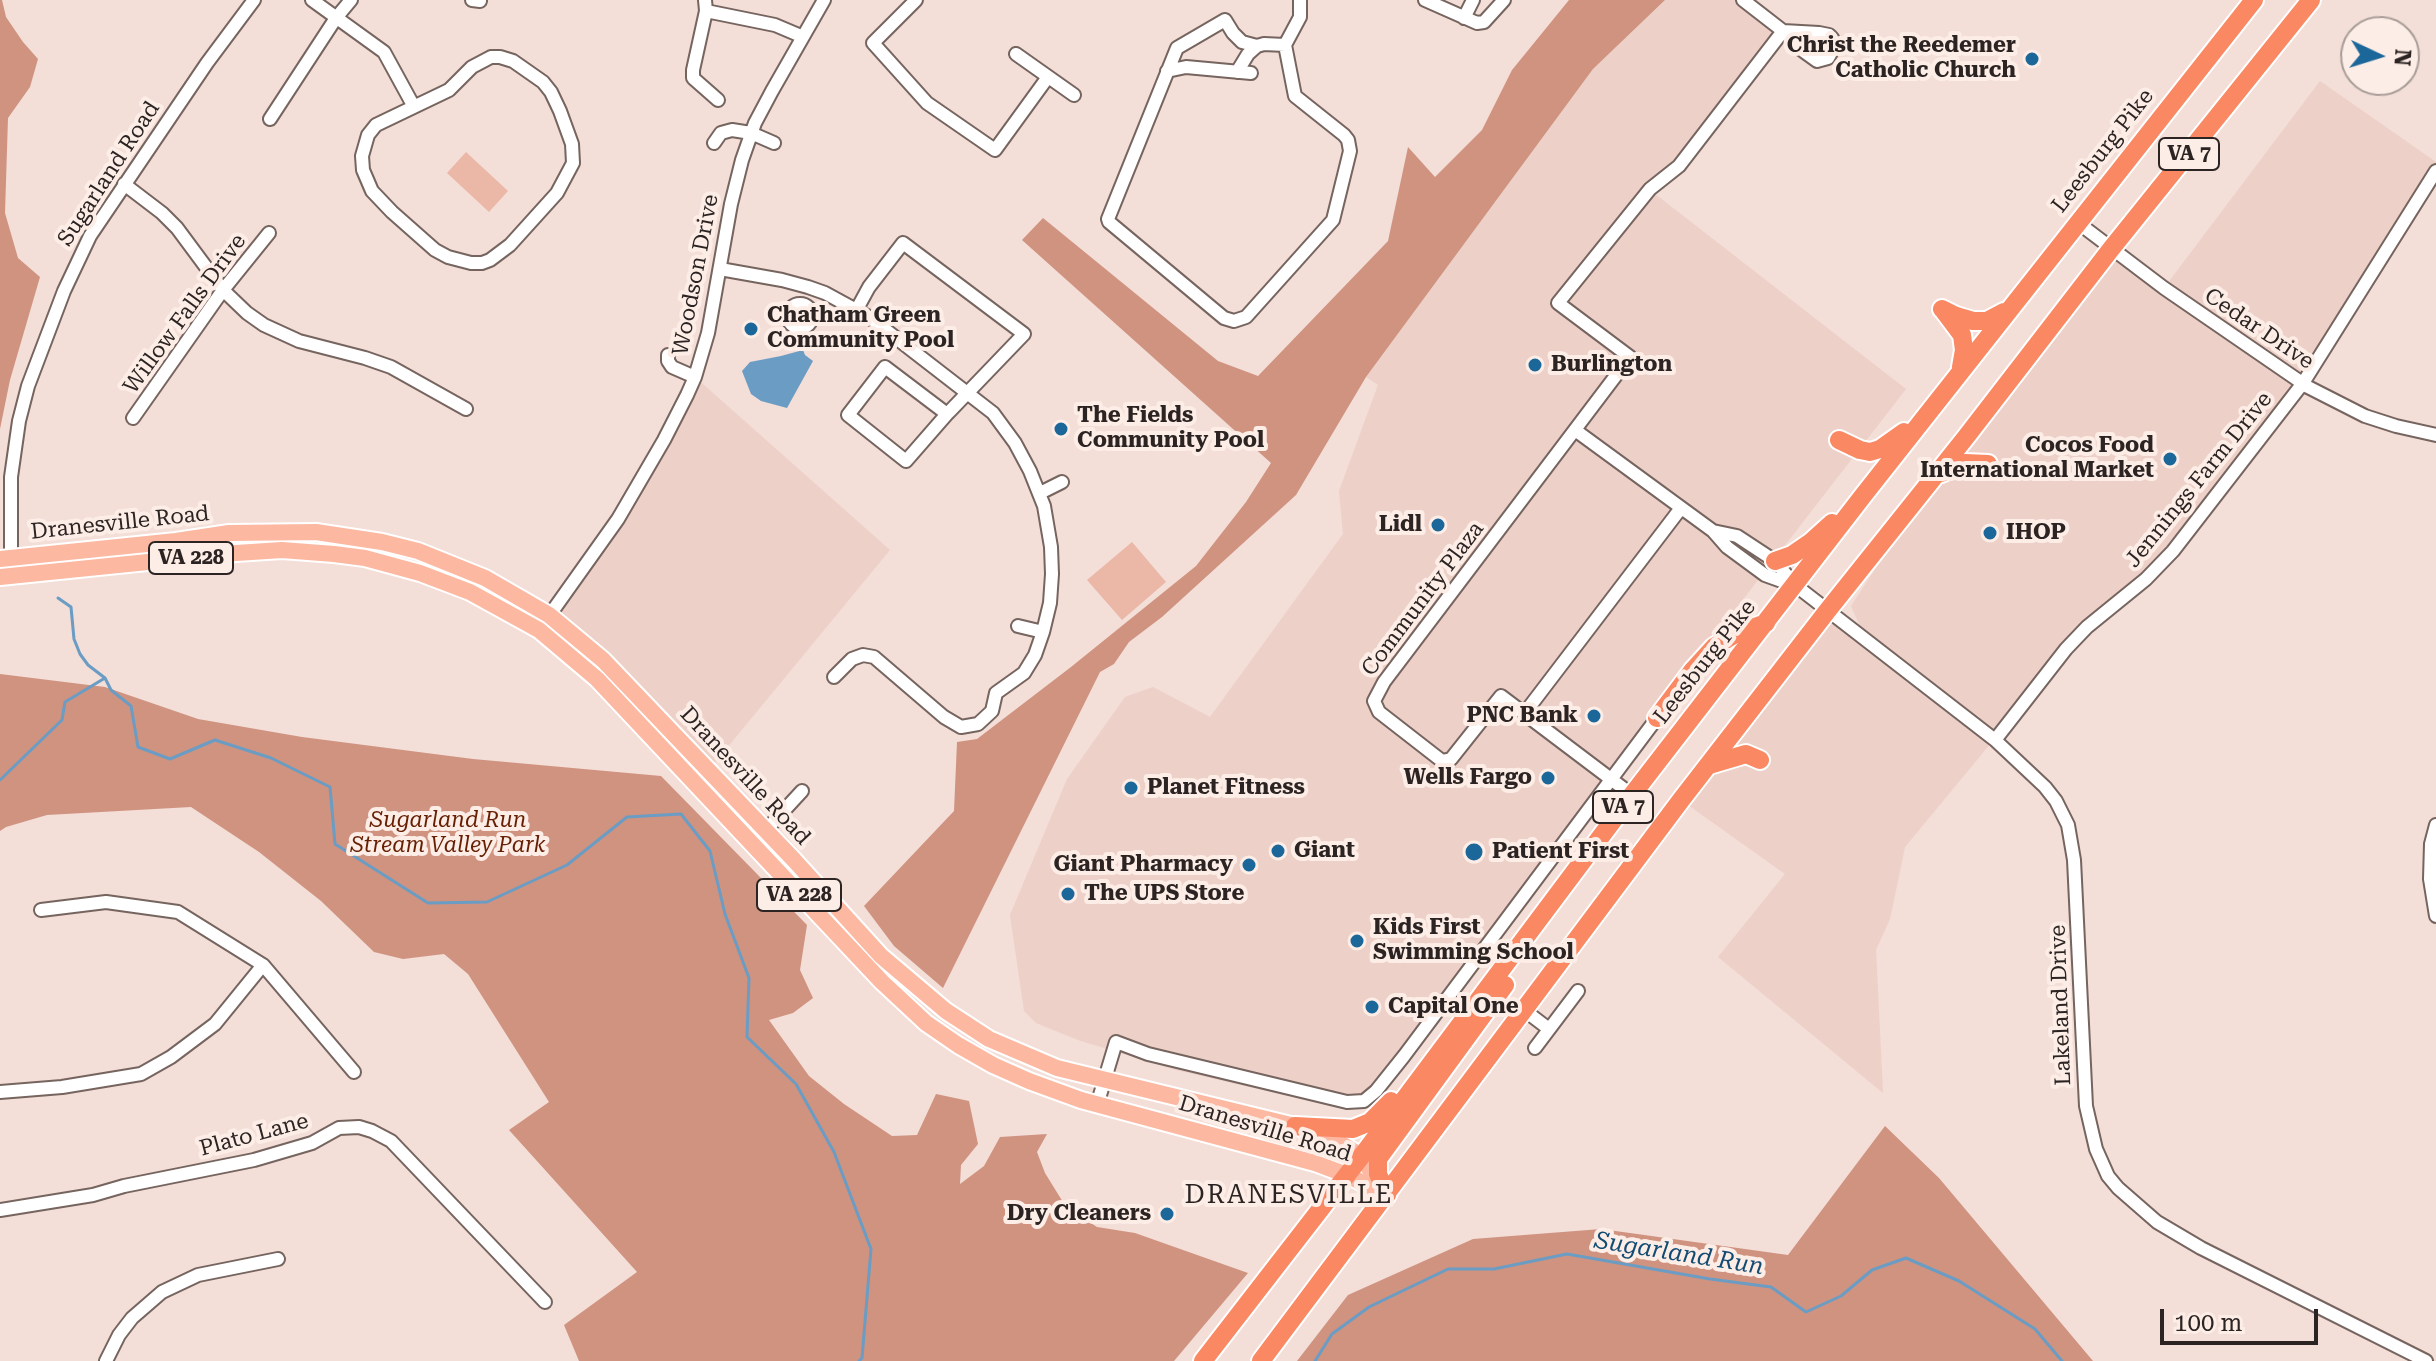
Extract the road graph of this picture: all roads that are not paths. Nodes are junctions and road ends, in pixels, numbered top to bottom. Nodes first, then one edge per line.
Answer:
1 (254, 0) edge
2 (312, 0) edge
3 (351, 0) edge
4 (824, 0) edge
5 (916, 0) edge
6 (1300, 0) edge
7 (1425, 0) edge
8 (1473, 0) edge
9 (1504, 0) edge
10 (1743, 0) edge
11 (2254, 0) edge
12 (2311, 0) edge
13 (706, 6) edge
14 (336, 18) junction
15 (1464, 18) junction
16 (801, 36) junction
17 (1285, 45) junction
18 (1257, 46) junction
19 (1016, 54) dead end
20 (1167, 71) junction
21 (1048, 77) junction
22 (1074, 95) dead end
23 (718, 100) dead end
24 (413, 105) junction
25 (270, 119) dead end
26 (751, 133) junction
27 (714, 143) dead end
28 (774, 143) dead end
29 (2436, 171) edge
30 (124, 184) junction
31 (2077, 222) junction
32 (269, 233) dead end
33 (2111, 249) junction
34 (720, 269) junction
35 (808, 287) junction
36 (223, 290) junction
37 (804, 305) dead end
38 (2009, 308) junction
39 (857, 309) junction
40 (668, 355) dead end
41 (1960, 371) junction
42 (695, 377) junction
43 (2303, 383) junction
44 (968, 393) junction
45 (466, 409) dead end
46 (947, 414) junction
47 (133, 418) dead end
48 (1923, 418) junction
49 (1575, 430) junction
50 (2436, 435) edge
51 (1966, 437) junction
52 (1839, 440) dead end
53 (1936, 476) junction
54 (1062, 482) dead end
55 (1040, 493) junction
56 (1862, 497) junction
57 (1681, 508) junction
58 (1713, 531) junction
59 (5, 558) edge
60 (1775, 561) junction
61 (6, 577) edge
62 (1795, 585) junction
63 (1828, 610) junction
64 (549, 615) junction
65 (1766, 623) junction
66 (1018, 626) dead end
67 (539, 630) junction
68 (1043, 632) junction
69 (834, 677) dead end
70 (1524, 714) junction
71 (1657, 718) joint
72 (1995, 740) junction
73 (1760, 760) dead end
74 (1707, 766) junction
75 (1612, 780) junction
76 (802, 791) dead end
77 (1632, 795) junction
78 (2436, 825) edge
79 (766, 830) junction
80 (1564, 887) junction
81 (41, 910) dead end
82 (2436, 916) edge
83 (263, 965) junction
84 (1578, 991) dead end
85 (1524, 1010) junction
86 (1433, 1017) junction
87 (1549, 1029) junction
88 (1455, 1032) junction
89 (1535, 1048) dead end
90 (1436, 1057) junction
91 (354, 1072) dead end
92 (1103, 1080) junction
93 (0, 1092) edge
94 (1097, 1105) junction
95 (1295, 1126) junction
96 (1361, 1156) junction
97 (1347, 1175) junction
98 (1387, 1195) junction
99 (0, 1210) edge
100 (278, 1259) dead end
101 (545, 1302) dead end
102 (106, 1361) edge
103 (1203, 1361) edge
104 (1261, 1361) edge
105 (2426, 1361) edge

1 - 30 street, Sugarland Road
2 - 14 street
3 - 14 street
4 - 16 street, Woodson Drive
5 - 21 street
6 - 17 street
7 - 15 street
8 - 15 street
9 - 15 street
10 - 49 street, Community Plaza
11 - 31 highway, Leesburg Pike / VA 7
12 - 33 highway, VA 7
13 - 16 street
13 - 23 street
14 - 24 street
14 - 25 street
16 - 26 street, Woodson Drive
17 - 18 street
17 - 20 street
18 - 20 street
18 - 20 street
19 - 21 street
21 - 22 street
24 - 24 street
26 - 27 street
26 - 28 street
26 - 34 street, Woodson Drive
29 - 43 street, Jennings Farm Drive
30 - 36 street
30 - 59 street, Sugarland Road
31 - 33 street, Cedar Drive
31 - 38 highway, Leesburg Pike / VA 7
32 - 36 street, Willow Falls Drive
33 - 43 street, Cedar Drive
33 - 51 highway, VA 7
34 - 35 street
34 - 42 street, Woodson Drive
35 - 37 street
35 - 39 street
36 - 45 street
36 - 47 street, Willow Falls Drive
38 - 41 highway, Leesburg Pike / VA 7
38 - 41 highway
39 - 44 street
39 - 44 street
40 - 42 street
41 - 48 highway, Leesburg Pike / VA 7
42 - 64 street, Woodson Drive
43 - 50 street, Cedar Drive
43 - 72 street, Jennings Farm Drive
44 - 46 street
44 - 55 street
46 - 46 street
48 - 52 highway
48 - 56 highway, Leesburg Pike / VA 7
49 - 57 street
49 - 70 street, Community Plaza
51 - 53 highway, VA 7
51 - 53 highway
53 - 63 highway, VA 7
54 - 55 street
55 - 68 street
56 - 60 highway
56 - 62 highway, Leesburg Pike / VA 7
57 - 58 street
57 - 70 street
58 - 60 street
58 - 62 street
59 - 61 street, Sugarland Road
59 - 64 main road, Dranesville Road / VA 228
60 - 62 street
61 - 67 main road, Dranesville Road / VA 228
62 - 63 street, Lakeland Drive
62 - 65 highway, Leesburg Pike / VA 7
63 - 72 street, Lakeland Drive
63 - 74 highway, VA 7
64 - 67 street, Woodson Drive
64 - 79 main road, Dranesville Road / VA 228
65 - 71 highway
65 - 77 highway, Leesburg Pike / VA 7
66 - 68 street
67 - 94 main road, Dranesville Road / VA 228
68 - 69 street
70 - 75 street, Community Plaza
71 - 75 street
72 - 105 street, Lakeland Drive
73 - 74 highway
74 - 85 highway, VA 7
75 - 77 street, Community Plaza
75 - 86 street
76 - 79 street
77 - 80 highway, Leesburg Pike / VA 7
78 - 82 street
79 - 92 main road, Dranesville Road / VA 228
80 - 88 highway, Leesburg Pike / VA 7
80 - 98 highway
81 - 83 street
83 - 91 street
83 - 93 street
84 - 87 street
85 - 87 street
85 - 98 highway, VA 7
86 - 88 street
86 - 92 street
87 - 89 street
88 - 90 highway, Leesburg Pike / VA 7
90 - 95 highway
90 - 96 highway, Leesburg Pike / VA 7
92 - 94 street
92 - 95 main road, Dranesville Road / VA 228
94 - 97 main road, Dranesville Road / VA 228
95 - 96 main road, Dranesville Road / VA 228
96 - 97 highway, Leesburg Pike / VA 7
96 - 98 main road, Dranesville Road / VA 228
97 - 98 main road, Dranesville Road / VA 228
97 - 103 highway, Leesburg Pike / VA 7
98 - 104 highway, VA 7
99 - 101 street, Plato Lane
100 - 102 street

